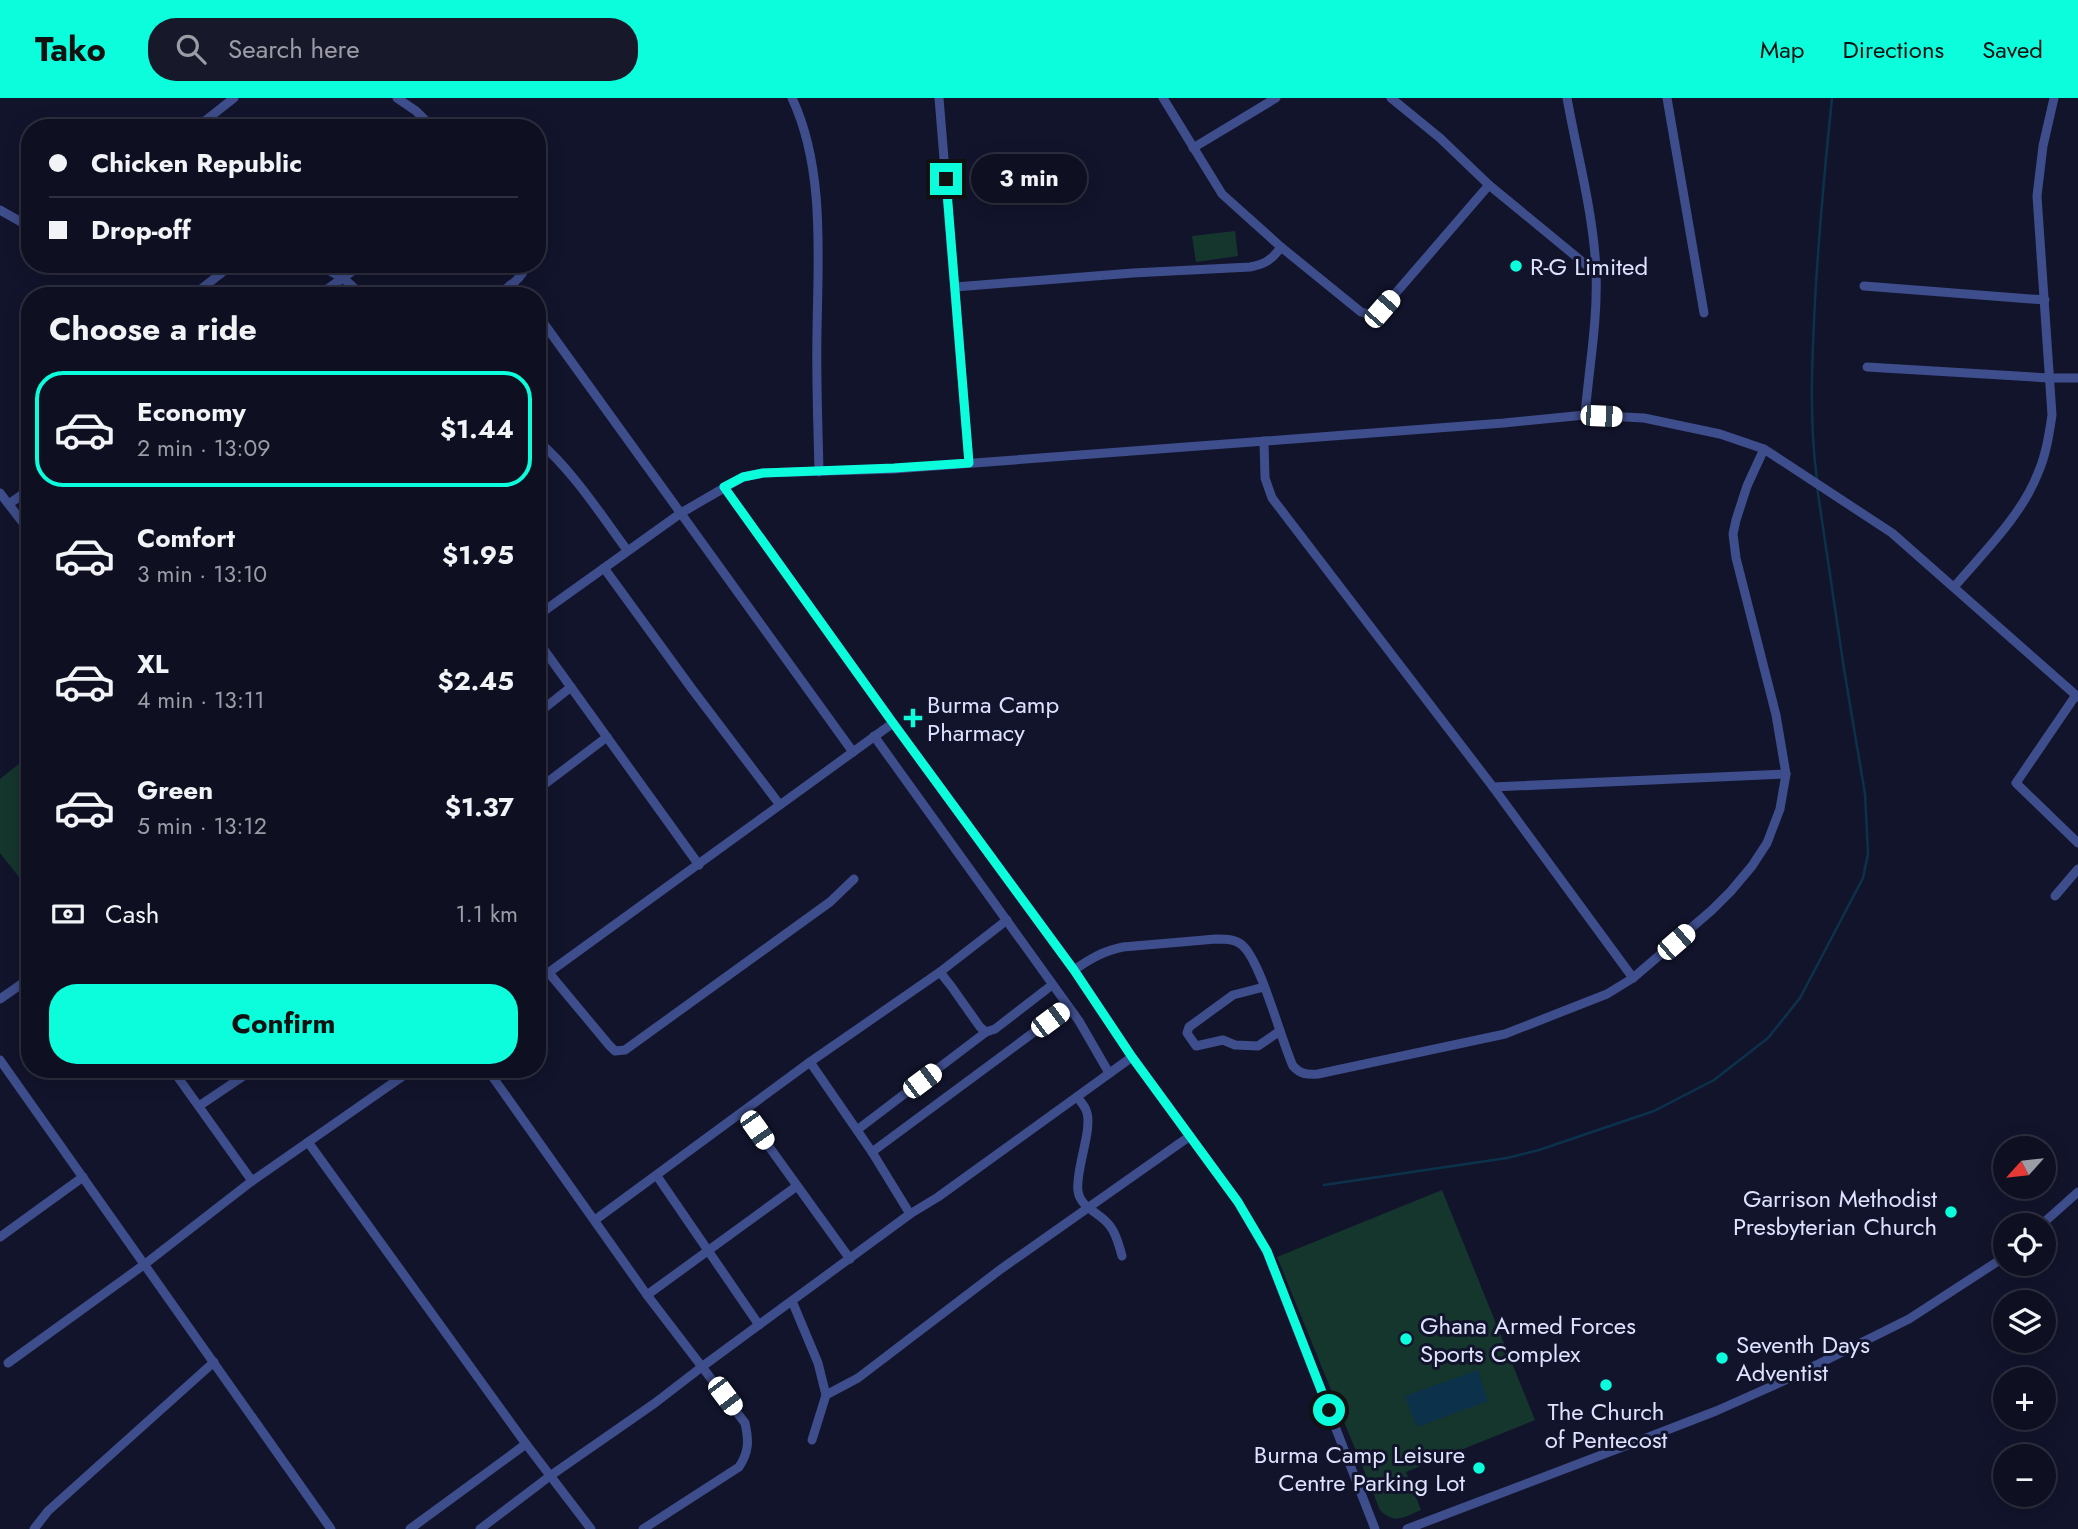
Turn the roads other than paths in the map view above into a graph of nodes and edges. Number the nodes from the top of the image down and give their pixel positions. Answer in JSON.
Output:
{"nodes":[{"id":1,"x":234,"y":98,"type":"edge"},
{"id":2,"x":397,"y":98,"type":"edge"},
{"id":3,"x":792,"y":98,"type":"edge"},
{"id":4,"x":939,"y":98,"type":"edge"},
{"id":5,"x":1164,"y":98,"type":"edge"},
{"id":6,"x":1276,"y":98,"type":"edge"},
{"id":7,"x":1391,"y":98,"type":"edge"},
{"id":8,"x":1567,"y":98,"type":"edge"},
{"id":9,"x":1667,"y":98,"type":"edge"},
{"id":10,"x":1677,"y":98,"type":"edge"},
{"id":11,"x":2054,"y":98,"type":"edge"},
{"id":12,"x":1670,"y":113,"type":"junction"},
{"id":13,"x":207,"y":119,"type":"edge"},
{"id":14,"x":424,"y":119,"type":"edge"},
{"id":15,"x":1193,"y":148,"type":"junction"},
{"id":16,"x":1489,"y":185,"type":"junction"},
{"id":17,"x":0,"y":210,"type":"edge"},
{"id":18,"x":21,"y":222,"type":"edge"},
{"id":19,"x":1281,"y":247,"type":"junction"},
{"id":20,"x":221,"y":273,"type":"edge"},
{"id":21,"x":333,"y":273,"type":"edge"},
{"id":22,"x":349,"y":273,"type":"edge"},
{"id":23,"x":523,"y":273,"type":"edge"},
{"id":24,"x":1596,"y":273,"type":"junction"},
{"id":25,"x":342,"y":278,"type":"junction"},
{"id":26,"x":510,"y":285,"type":"joint"},
{"id":27,"x":1864,"y":286,"type":"dead end"},
{"id":28,"x":204,"y":287,"type":"edge"},
{"id":29,"x":330,"y":287,"type":"edge"},
{"id":30,"x":355,"y":287,"type":"edge"},
{"id":31,"x":507,"y":287,"type":"edge"},
{"id":32,"x":956,"y":287,"type":"junction"},
{"id":33,"x":2045,"y":300,"type":"junction"},
{"id":34,"x":1704,"y":313,"type":"dead end"},
{"id":35,"x":546,"y":326,"type":"edge"},
{"id":36,"x":1867,"y":366,"type":"dead end"},
{"id":37,"x":2078,"y":378,"type":"edge"},
{"id":38,"x":2049,"y":379,"type":"junction"},
{"id":39,"x":1585,"y":415,"type":"junction"},
{"id":40,"x":1264,"y":441,"type":"junction"},
{"id":41,"x":546,"y":448,"type":"edge"},
{"id":42,"x":1764,"y":449,"type":"junction"},
{"id":43,"x":969,"y":463,"type":"junction"},
{"id":44,"x":820,"y":472,"type":"junction"},
{"id":45,"x":724,"y":487,"type":"junction"},
{"id":46,"x":0,"y":493,"type":"edge"},
{"id":47,"x":21,"y":495,"type":"edge"},
{"id":48,"x":9,"y":504,"type":"junction"},
{"id":49,"x":681,"y":513,"type":"junction"},
{"id":50,"x":21,"y":520,"type":"edge"},
{"id":51,"x":627,"y":550,"type":"junction"},
{"id":52,"x":604,"y":568,"type":"junction"},
{"id":53,"x":1954,"y":587,"type":"junction"},
{"id":54,"x":546,"y":610,"type":"edge"},
{"id":55,"x":546,"y":652,"type":"edge"},
{"id":56,"x":571,"y":687,"type":"junction"},
{"id":57,"x":2077,"y":696,"type":"edge"},
{"id":58,"x":546,"y":707,"type":"edge"},
{"id":59,"x":893,"y":723,"type":"junction"},
{"id":60,"x":874,"y":736,"type":"junction"},
{"id":61,"x":607,"y":737,"type":"junction"},
{"id":62,"x":853,"y":752,"type":"junction"},
{"id":63,"x":1786,"y":774,"type":"junction"},
{"id":64,"x":546,"y":783,"type":"edge"},
{"id":65,"x":1493,"y":787,"type":"junction"},
{"id":66,"x":780,"y":804,"type":"junction"},
{"id":67,"x":2078,"y":842,"type":"edge"},
{"id":68,"x":699,"y":864,"type":"junction"},
{"id":69,"x":2078,"y":869,"type":"edge"},
{"id":70,"x":855,"y":878,"type":"dead end"},
{"id":71,"x":2055,"y":897,"type":"dead end"},
{"id":72,"x":1007,"y":920,"type":"junction"},
{"id":73,"x":1074,"y":970,"type":"junction"},
{"id":74,"x":549,"y":972,"type":"junction"},
{"id":75,"x":940,"y":972,"type":"junction"},
{"id":76,"x":546,"y":974,"type":"edge"},
{"id":77,"x":1633,"y":978,"type":"junction"},
{"id":78,"x":21,"y":984,"type":"edge"},
{"id":79,"x":1052,"y":985,"type":"junction"},
{"id":80,"x":1264,"y":987,"type":"junction"},
{"id":81,"x":0,"y":999,"type":"edge"},
{"id":82,"x":1068,"y":1007,"type":"junction"},
{"id":83,"x":1280,"y":1031,"type":"junction"},
{"id":84,"x":986,"y":1032,"type":"junction"},
{"id":85,"x":1132,"y":1057,"type":"junction"},
{"id":86,"x":0,"y":1060,"type":"edge"},
{"id":87,"x":810,"y":1062,"type":"junction"},
{"id":88,"x":1109,"y":1073,"type":"junction"},
{"id":89,"x":179,"y":1078,"type":"edge"},
{"id":90,"x":241,"y":1078,"type":"edge"},
{"id":91,"x":400,"y":1078,"type":"edge"},
{"id":92,"x":493,"y":1078,"type":"edge"},
{"id":93,"x":1077,"y":1097,"type":"junction"},
{"id":94,"x":200,"y":1106,"type":"junction"},
{"id":95,"x":744,"y":1112,"type":"junction"},
{"id":96,"x":857,"y":1130,"type":"junction"},
{"id":97,"x":1190,"y":1136,"type":"junction"},
{"id":98,"x":308,"y":1142,"type":"junction"},
{"id":99,"x":872,"y":1152,"type":"junction"},
{"id":100,"x":657,"y":1176,"type":"junction"},
{"id":101,"x":83,"y":1177,"type":"junction"},
{"id":102,"x":252,"y":1181,"type":"junction"},
{"id":103,"x":797,"y":1186,"type":"junction"},
{"id":104,"x":2078,"y":1192,"type":"edge"},
{"id":105,"x":1087,"y":1207,"type":"junction"},
{"id":106,"x":2054,"y":1213,"type":"edge"},
{"id":107,"x":910,"y":1214,"type":"junction"},
{"id":108,"x":595,"y":1220,"type":"junction"},
{"id":109,"x":0,"y":1237,"type":"edge"},
{"id":110,"x":709,"y":1251,"type":"junction"},
{"id":111,"x":1122,"y":1256,"type":"dead end"},
{"id":112,"x":850,"y":1259,"type":"junction"},
{"id":113,"x":145,"y":1264,"type":"junction"},
{"id":114,"x":1993,"y":1264,"type":"edge"},
{"id":115,"x":647,"y":1295,"type":"junction"},
{"id":116,"x":792,"y":1301,"type":"junction"},
{"id":117,"x":759,"y":1325,"type":"junction"},
{"id":118,"x":214,"y":1362,"type":"junction"},
{"id":119,"x":8,"y":1363,"type":"dead end"},
{"id":120,"x":703,"y":1366,"type":"junction"},
{"id":121,"x":826,"y":1395,"type":"junction"},
{"id":122,"x":813,"y":1440,"type":"dead end"},
{"id":123,"x":526,"y":1444,"type":"junction"},
{"id":124,"x":550,"y":1476,"type":"junction"},
{"id":125,"x":34,"y":1529,"type":"edge"},
{"id":126,"x":331,"y":1529,"type":"edge"},
{"id":127,"x":410,"y":1529,"type":"edge"},
{"id":128,"x":480,"y":1529,"type":"edge"},
{"id":129,"x":591,"y":1529,"type":"edge"},
{"id":130,"x":643,"y":1529,"type":"edge"},
{"id":131,"x":1375,"y":1529,"type":"edge"},
{"id":132,"x":1407,"y":1529,"type":"edge"}],
"edges":[{"from":1,"to":13,"type":"street"},
{"from":2,"to":14,"type":"street"},
{"from":3,"to":44,"type":"street"},
{"from":4,"to":32,"type":"street"},
{"from":5,"to":15,"type":"street"},
{"from":6,"to":15,"type":"street"},
{"from":7,"to":16,"type":"street"},
{"from":8,"to":24,"type":"street"},
{"from":9,"to":12,"type":"street"},
{"from":10,"to":12,"type":"street"},
{"from":11,"to":33,"type":"street"},
{"from":12,"to":34,"type":"street"},
{"from":15,"to":19,"type":"street"},
{"from":16,"to":19,"type":"street"},
{"from":16,"to":24,"type":"street"},
{"from":17,"to":18,"type":"street"},
{"from":19,"to":32,"type":"street"},
{"from":20,"to":28,"type":"street"},
{"from":21,"to":25,"type":"street"},
{"from":22,"to":25,"type":"street"},
{"from":23,"to":26,"type":"street"},
{"from":24,"to":39,"type":"street"},
{"from":25,"to":29,"type":"street"},
{"from":25,"to":30,"type":"street"},
{"from":26,"to":31,"type":"street"},
{"from":27,"to":33,"type":"street"},
{"from":32,"to":43,"type":"street"},
{"from":33,"to":38,"type":"street"},
{"from":35,"to":49,"type":"street"},
{"from":36,"to":38,"type":"street"},
{"from":37,"to":38,"type":"street"},
{"from":38,"to":53,"type":"street"},
{"from":39,"to":40,"type":"street"},
{"from":39,"to":42,"type":"street"},
{"from":40,"to":43,"type":"street"},
{"from":40,"to":65,"type":"street"},
{"from":41,"to":51,"type":"street"},
{"from":42,"to":53,"type":"street"},
{"from":42,"to":63,"type":"street"},
{"from":43,"to":44,"type":"street"},
{"from":44,"to":45,"type":"street"},
{"from":45,"to":49,"type":"street"},
{"from":45,"to":59,"type":"street"},
{"from":46,"to":48,"type":"street"},
{"from":47,"to":48,"type":"street"},
{"from":48,"to":50,"type":"street"},
{"from":49,"to":51,"type":"street"},
{"from":49,"to":62,"type":"street"},
{"from":51,"to":52,"type":"street"},
{"from":52,"to":54,"type":"street"},
{"from":52,"to":66,"type":"street"},
{"from":53,"to":57,"type":"street"},
{"from":55,"to":56,"type":"street"},
{"from":56,"to":58,"type":"street"},
{"from":56,"to":61,"type":"street"},
{"from":57,"to":67,"type":"street"},
{"from":59,"to":60,"type":"street"},
{"from":59,"to":73,"type":"street"},
{"from":60,"to":62,"type":"street"},
{"from":60,"to":72,"type":"street"},
{"from":61,"to":64,"type":"street"},
{"from":61,"to":68,"type":"street"},
{"from":62,"to":66,"type":"street"},
{"from":63,"to":65,"type":"street"},
{"from":63,"to":77,"type":"street"},
{"from":65,"to":77,"type":"street"},
{"from":66,"to":68,"type":"street"},
{"from":68,"to":74,"type":"street"},
{"from":69,"to":71,"type":"street"},
{"from":70,"to":74,"type":"street"},
{"from":72,"to":75,"type":"street"},
{"from":72,"to":79,"type":"street"},
{"from":73,"to":80,"type":"street"},
{"from":73,"to":85,"type":"street"},
{"from":74,"to":76,"type":"street"},
{"from":75,"to":84,"type":"street"},
{"from":75,"to":87,"type":"street"},
{"from":77,"to":83,"type":"street"},
{"from":78,"to":81,"type":"street"},
{"from":79,"to":82,"type":"street"},
{"from":79,"to":84,"type":"street"},
{"from":80,"to":83,"type":"street"},
{"from":80,"to":83,"type":"street"},
{"from":82,"to":88,"type":"street"},
{"from":82,"to":99,"type":"street"},
{"from":84,"to":96,"type":"street"},
{"from":85,"to":88,"type":"street"},
{"from":85,"to":97,"type":"street"},
{"from":86,"to":101,"type":"street"},
{"from":87,"to":95,"type":"street"},
{"from":87,"to":96,"type":"street"},
{"from":88,"to":93,"type":"street"},
{"from":89,"to":94,"type":"street"},
{"from":90,"to":94,"type":"street"},
{"from":91,"to":98,"type":"street"},
{"from":92,"to":108,"type":"street"},
{"from":93,"to":105,"type":"street"},
{"from":93,"to":107,"type":"street"},
{"from":94,"to":102,"type":"street"},
{"from":95,"to":100,"type":"street"},
{"from":95,"to":103,"type":"street"},
{"from":96,"to":99,"type":"street"},
{"from":97,"to":105,"type":"street"},
{"from":97,"to":131,"type":"street"},
{"from":98,"to":102,"type":"street"},
{"from":98,"to":123,"type":"street"},
{"from":99,"to":107,"type":"street"},
{"from":100,"to":108,"type":"street"},
{"from":100,"to":110,"type":"street"},
{"from":101,"to":109,"type":"street"},
{"from":101,"to":113,"type":"street"},
{"from":102,"to":113,"type":"street"},
{"from":103,"to":110,"type":"street"},
{"from":103,"to":112,"type":"street"},
{"from":104,"to":106,"type":"street"},
{"from":105,"to":111,"type":"street"},
{"from":105,"to":121,"type":"street"},
{"from":107,"to":112,"type":"street"},
{"from":108,"to":115,"type":"street"},
{"from":110,"to":115,"type":"street"},
{"from":110,"to":117,"type":"street"},
{"from":112,"to":116,"type":"street"},
{"from":113,"to":118,"type":"street"},
{"from":113,"to":119,"type":"street"},
{"from":114,"to":132,"type":"street"},
{"from":115,"to":120,"type":"street"},
{"from":116,"to":117,"type":"street"},
{"from":116,"to":121,"type":"street"},
{"from":117,"to":120,"type":"street"},
{"from":118,"to":125,"type":"street"},
{"from":118,"to":126,"type":"street"},
{"from":120,"to":124,"type":"street"},
{"from":120,"to":130,"type":"street"},
{"from":121,"to":122,"type":"street"},
{"from":123,"to":124,"type":"street"},
{"from":123,"to":127,"type":"street"},
{"from":124,"to":128,"type":"street"},
{"from":124,"to":129,"type":"street"}]}
